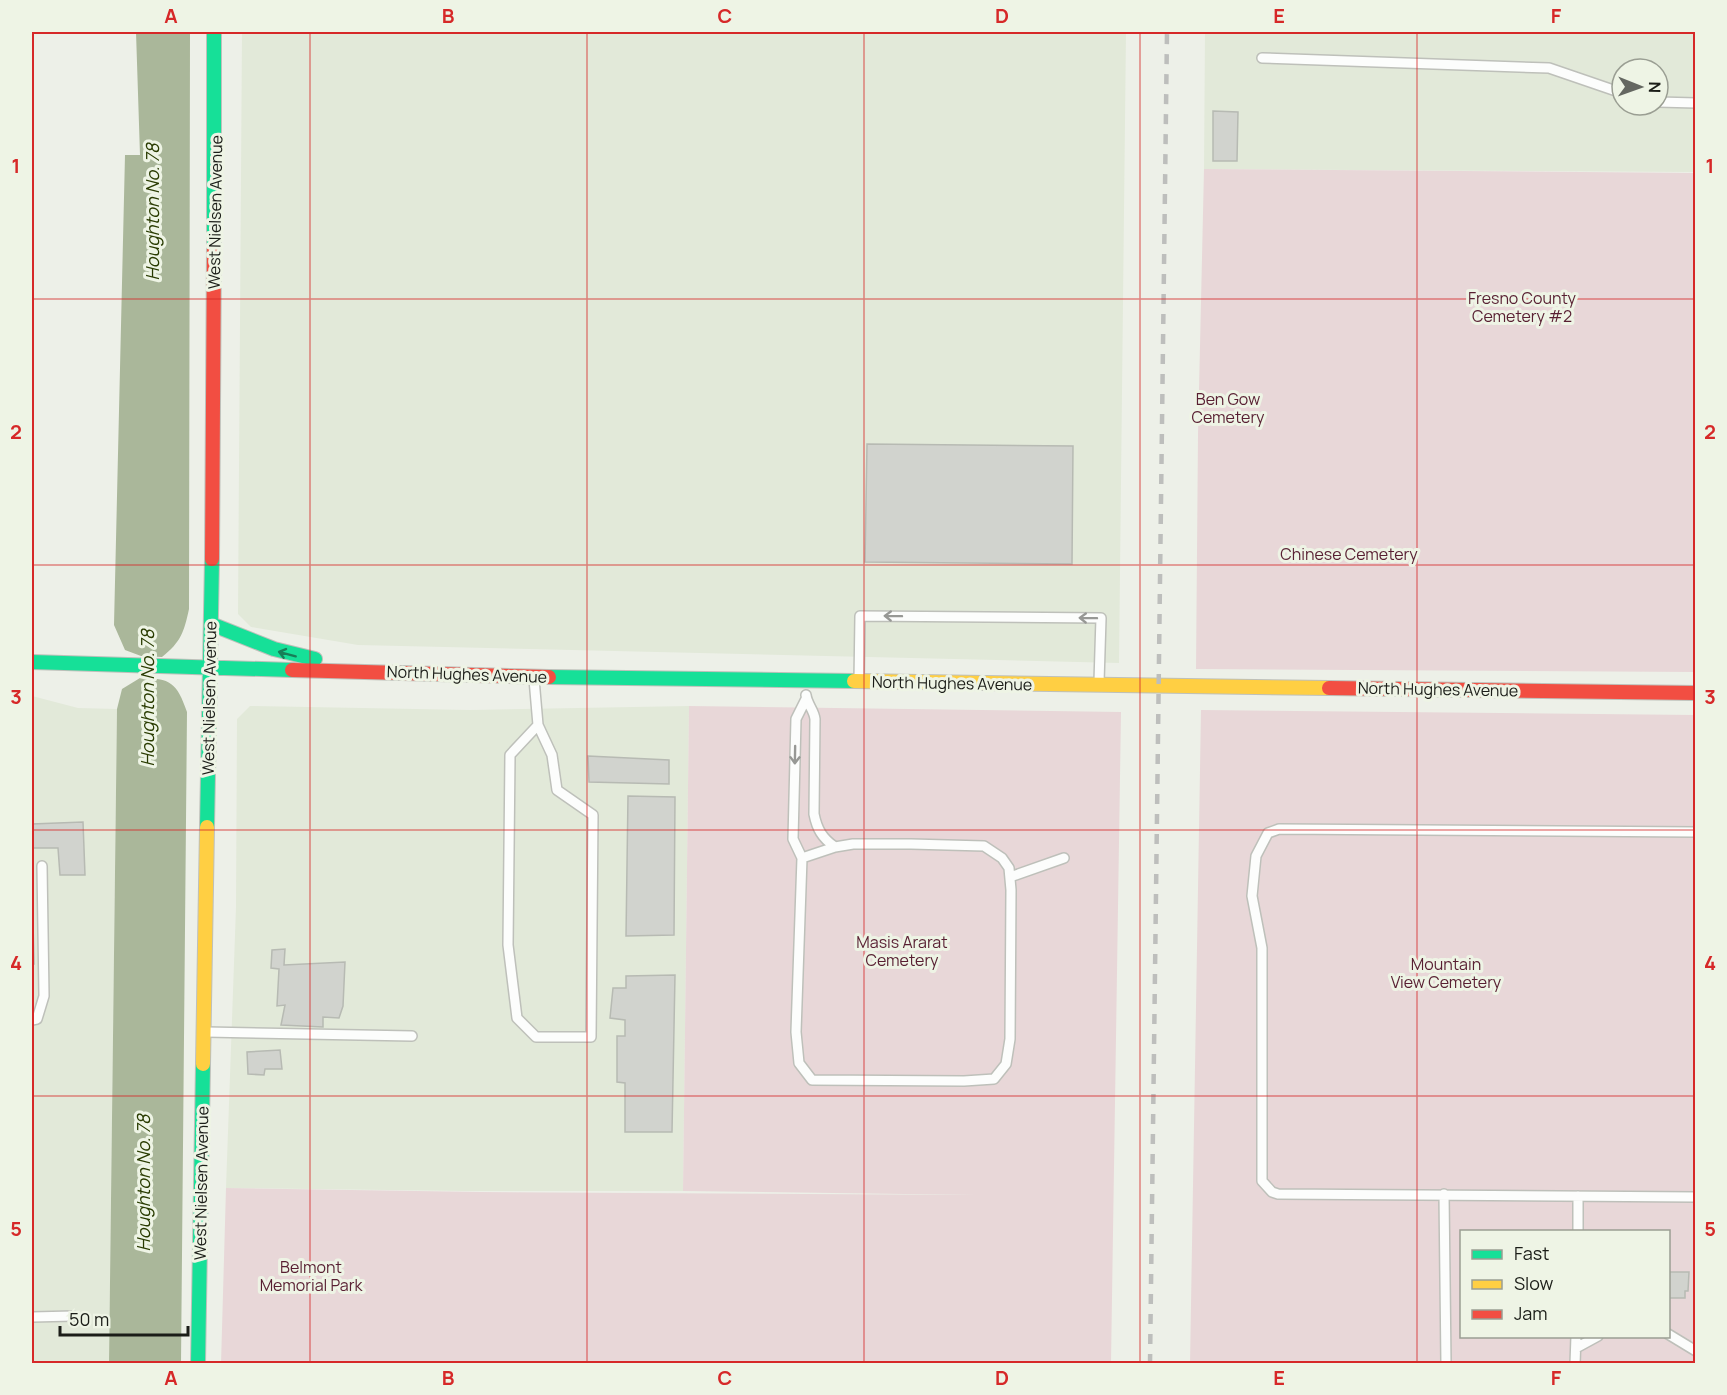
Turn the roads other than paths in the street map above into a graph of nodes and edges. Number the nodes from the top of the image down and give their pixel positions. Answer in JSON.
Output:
{"nodes":[{"id":1,"x":214,"y":32,"type":"edge"},
{"id":2,"x":1262,"y":58,"type":"dead end"},
{"id":3,"x":1610,"y":89,"type":"edge"},
{"id":4,"x":1670,"y":102,"type":"edge"},
{"id":5,"x":1695,"y":103,"type":"edge"},
{"id":6,"x":211,"y":624,"type":"junction"},
{"id":7,"x":32,"y":662,"type":"edge"},
{"id":8,"x":210,"y":669,"type":"junction"},
{"id":9,"x":386,"y":671,"type":"junction"},
{"id":10,"x":534,"y":677,"type":"junction"},
{"id":11,"x":805,"y":681,"type":"junction"},
{"id":12,"x":859,"y":681,"type":"junction"},
{"id":13,"x":1099,"y":684,"type":"junction"},
{"id":14,"x":1695,"y":693,"type":"edge"},
{"id":15,"x":806,"y":699,"type":"junction"},
{"id":16,"x":538,"y":725,"type":"junction"},
{"id":17,"x":1695,"y":832,"type":"edge"},
{"id":18,"x":835,"y":847,"type":"junction"},
{"id":19,"x":802,"y":858,"type":"junction"},
{"id":20,"x":1064,"y":858,"type":"dead end"},
{"id":21,"x":42,"y":866,"type":"dead end"},
{"id":22,"x":1010,"y":876,"type":"junction"},
{"id":23,"x":32,"y":1020,"type":"edge"},
{"id":24,"x":203,"y":1032,"type":"junction"},
{"id":25,"x":412,"y":1036,"type":"dead end"},
{"id":26,"x":1444,"y":1194,"type":"junction"},
{"id":27,"x":1578,"y":1196,"type":"junction"},
{"id":28,"x":1695,"y":1197,"type":"edge"},
{"id":29,"x":1578,"y":1230,"type":"edge"},
{"id":30,"x":72,"y":1316,"type":"dead end"},
{"id":31,"x":32,"y":1317,"type":"edge"},
{"id":32,"x":1670,"y":1335,"type":"edge"},
{"id":33,"x":1576,"y":1338,"type":"edge"},
{"id":34,"x":1594,"y":1338,"type":"edge"},
{"id":35,"x":1575,"y":1348,"type":"junction"},
{"id":36,"x":1695,"y":1351,"type":"edge"},
{"id":37,"x":198,"y":1364,"type":"edge"},
{"id":38,"x":1446,"y":1364,"type":"edge"},
{"id":39,"x":1575,"y":1364,"type":"edge"}],
"edges":[{"from":1,"to":6,"type":"street","name":"West Nielsen Avenue"},
{"from":2,"to":3,"type":"lane"},
{"from":4,"to":5,"type":"lane"},
{"from":6,"to":8,"type":"street","name":"West Nielsen Avenue"},
{"from":9,"to":6,"type":"street","one_way":true},
{"from":7,"to":8,"type":"street","name":"North Hughes Avenue"},
{"from":8,"to":9,"type":"street","name":"North Hughes Avenue"},
{"from":8,"to":24,"type":"street","name":"West Nielsen Avenue"},
{"from":9,"to":10,"type":"street","name":"North Hughes Avenue"},
{"from":10,"to":11,"type":"street","name":"North Hughes Avenue"},
{"from":10,"to":16,"type":"lane"},
{"from":11,"to":12,"type":"street","name":"North Hughes Avenue"},
{"from":11,"to":15,"type":"lane"},
{"from":12,"to":13,"type":"street","name":"North Hughes Avenue"},
{"from":13,"to":12,"type":"lane","one_way":true},
{"from":13,"to":14,"type":"street","name":"North Hughes Avenue"},
{"from":15,"to":18,"type":"lane"},
{"from":15,"to":19,"type":"lane","one_way":true},
{"from":16,"to":16,"type":"lane"},
{"from":17,"to":26,"type":"lane"},
{"from":18,"to":19,"type":"lane"},
{"from":18,"to":22,"type":"lane"},
{"from":19,"to":22,"type":"lane"},
{"from":20,"to":22,"type":"lane"},
{"from":21,"to":23,"type":"lane"},
{"from":24,"to":25,"type":"lane"},
{"from":24,"to":37,"type":"street","name":"West Nielsen Avenue"},
{"from":26,"to":27,"type":"lane"},
{"from":26,"to":38,"type":"lane"},
{"from":27,"to":28,"type":"lane"},
{"from":27,"to":29,"type":"lane"},
{"from":30,"to":31,"type":"lane"},
{"from":32,"to":36,"type":"lane"},
{"from":33,"to":35,"type":"lane"},
{"from":34,"to":35,"type":"lane"},
{"from":35,"to":39,"type":"lane"}]}
